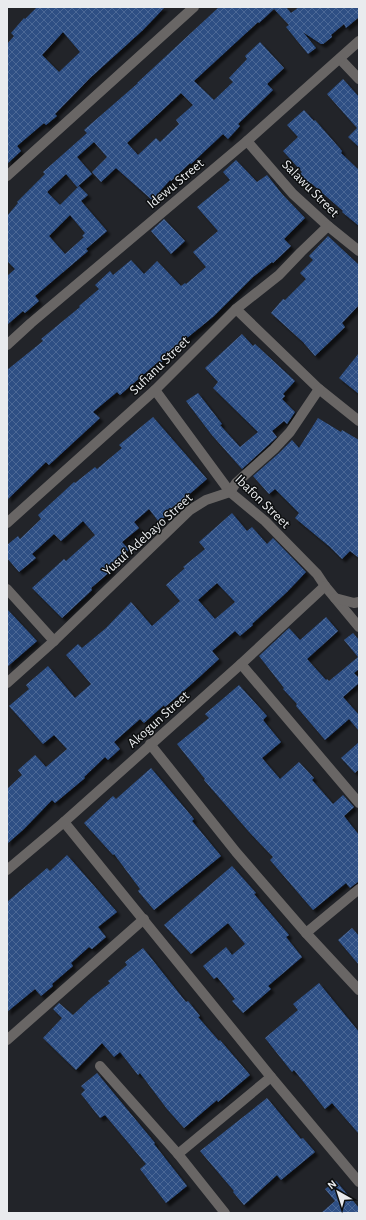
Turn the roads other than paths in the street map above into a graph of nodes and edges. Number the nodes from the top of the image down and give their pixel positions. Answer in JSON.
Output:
{"nodes":[{"id":1,"x":194,"y":7,"type":"edge"},
{"id":2,"x":359,"y":41,"type":"edge"},
{"id":3,"x":340,"y":58,"type":"junction"},
{"id":4,"x":359,"y":79,"type":"edge"},
{"id":5,"x":247,"y":141,"type":"junction"},
{"id":6,"x":7,"y":176,"type":"edge"},
{"id":7,"x":328,"y":226,"type":"junction"},
{"id":8,"x":359,"y":251,"type":"edge"},
{"id":9,"x":236,"y":310,"type":"junction"},
{"id":10,"x":7,"y":344,"type":"edge"},
{"id":11,"x":319,"y":389,"type":"junction"},
{"id":12,"x":155,"y":390,"type":"junction"},
{"id":13,"x":359,"y":421,"type":"edge"},
{"id":14,"x":230,"y":492,"type":"junction"},
{"id":15,"x":7,"y":523,"type":"edge"},
{"id":16,"x":325,"y":586,"type":"junction"},
{"id":17,"x":7,"y":589,"type":"edge"},
{"id":18,"x":335,"y":598,"type":"junction"},
{"id":19,"x":359,"y":602,"type":"edge"},
{"id":20,"x":359,"y":627,"type":"edge"},
{"id":21,"x":54,"y":641,"type":"junction"},
{"id":22,"x":241,"y":664,"type":"junction"},
{"id":23,"x":7,"y":683,"type":"edge"},
{"id":24,"x":150,"y":744,"type":"junction"},
{"id":25,"x":359,"y":803,"type":"edge"},
{"id":26,"x":64,"y":822,"type":"junction"},
{"id":27,"x":7,"y":870,"type":"edge"},
{"id":28,"x":359,"y":889,"type":"edge"},
{"id":29,"x":144,"y":920,"type":"junction"},
{"id":30,"x":306,"y":933,"type":"junction"},
{"id":31,"x":357,"y":985,"type":"edge"},
{"id":32,"x":7,"y":1040,"type":"edge"},
{"id":33,"x":100,"y":1066,"type":"dead end"},
{"id":34,"x":271,"y":1077,"type":"junction"},
{"id":35,"x":178,"y":1154,"type":"junction"},
{"id":36,"x":359,"y":1182,"type":"edge"},
{"id":37,"x":225,"y":1213,"type":"edge"}],
"edges":[{"from":1,"to":6,"type":"street"},
{"from":2,"to":3,"type":"street","name":"Idewu Street"},
{"from":3,"to":4,"type":"street"},
{"from":3,"to":5,"type":"street","name":"Idewu Street"},
{"from":5,"to":7,"type":"street","name":"Salawu Street"},
{"from":5,"to":10,"type":"street","name":"Idewu Street"},
{"from":7,"to":8,"type":"street","name":"Salawu Street"},
{"from":7,"to":9,"type":"street","name":"Sufianu Street"},
{"from":9,"to":11,"type":"street"},
{"from":9,"to":12,"type":"street","name":"Sufianu Street"},
{"from":11,"to":13,"type":"street"},
{"from":11,"to":14,"type":"street"},
{"from":12,"to":14,"type":"street","name":"Ibafon Street"},
{"from":12,"to":15,"type":"street","name":"Sufianu Street"},
{"from":14,"to":16,"type":"street","name":"Ibafon Street"},
{"from":14,"to":21,"type":"street","name":"Yusuf Adebayo Street"},
{"from":16,"to":18,"type":"street","name":"Ibafon Street"},
{"from":16,"to":22,"type":"street","name":"Akogun Street"},
{"from":17,"to":21,"type":"street"},
{"from":18,"to":19,"type":"street"},
{"from":18,"to":20,"type":"street","name":"Ibafon Street"},
{"from":21,"to":23,"type":"street","name":"Yusuf Adebayo Street"},
{"from":22,"to":24,"type":"street","name":"Akogun Street"},
{"from":22,"to":25,"type":"street"},
{"from":24,"to":26,"type":"street","name":"Akogun Street"},
{"from":24,"to":30,"type":"street"},
{"from":26,"to":27,"type":"street","name":"Akogun Street"},
{"from":26,"to":29,"type":"street"},
{"from":28,"to":30,"type":"street"},
{"from":29,"to":32,"type":"street"},
{"from":29,"to":34,"type":"street"},
{"from":30,"to":31,"type":"street"},
{"from":33,"to":35,"type":"street"},
{"from":34,"to":35,"type":"street"},
{"from":34,"to":36,"type":"street"},
{"from":35,"to":37,"type":"street"}]}
